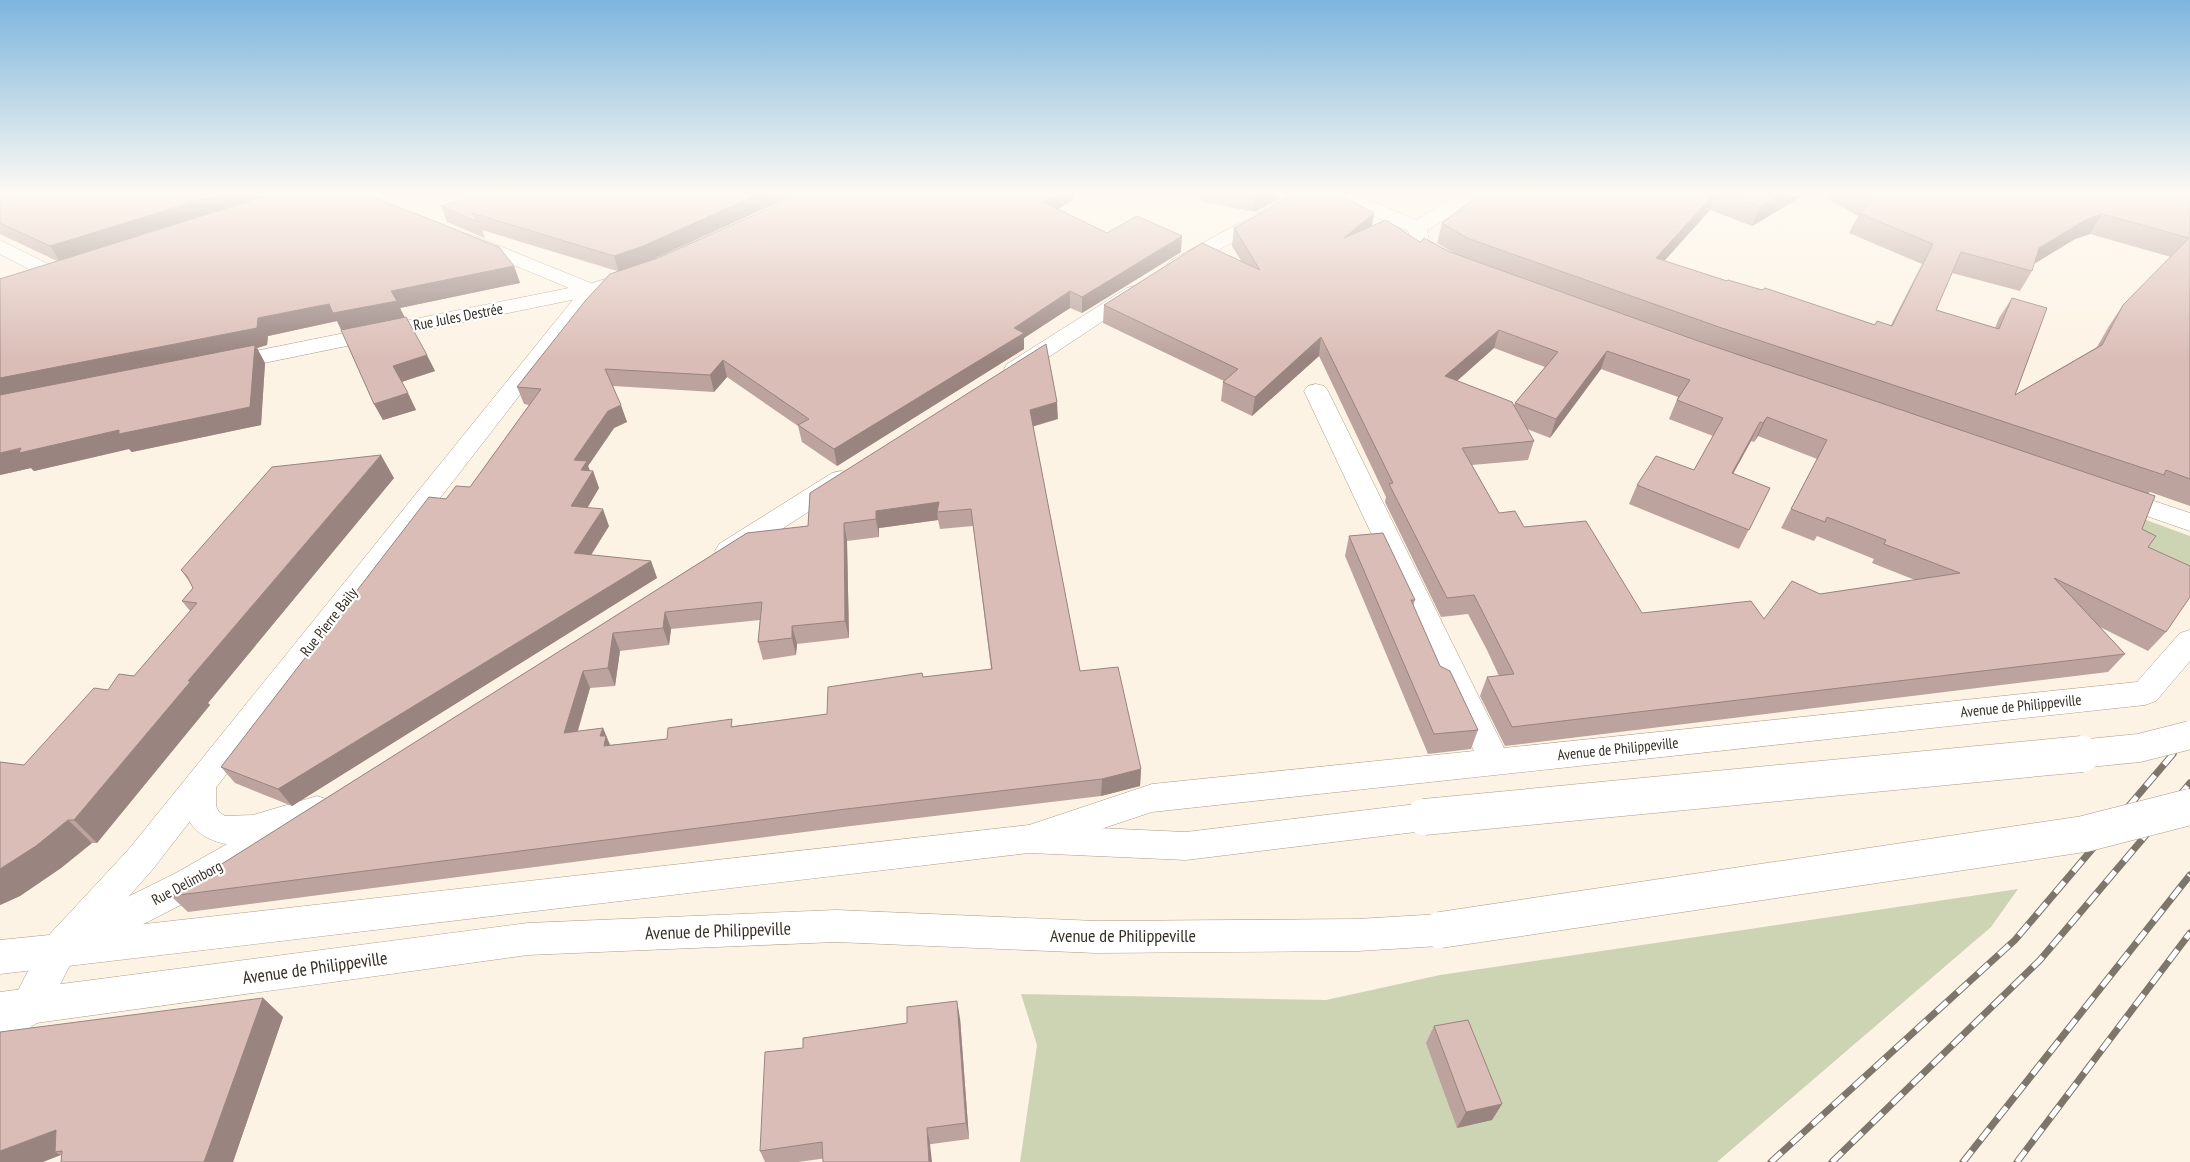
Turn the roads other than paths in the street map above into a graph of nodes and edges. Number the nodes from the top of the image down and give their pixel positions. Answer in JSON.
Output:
{"nodes":[{"id":1,"x":8,"y":249,"type":"edge"},
{"id":2,"x":491,"y":249,"type":"edge"},
{"id":3,"x":1204,"y":249,"type":"edge"},
{"id":4,"x":1427,"y":249,"type":"edge"},
{"id":5,"x":655,"y":268,"type":"edge"},
{"id":6,"x":1471,"y":270,"type":"edge"},
{"id":7,"x":28,"y":284,"type":"edge"},
{"id":8,"x":591,"y":290,"type":"junction"},
{"id":9,"x":202,"y":369,"type":"edge"},
{"id":10,"x":997,"y":380,"type":"edge"},
{"id":11,"x":1316,"y":391,"type":"dead end"},
{"id":12,"x":863,"y":465,"type":"edge"},
{"id":13,"x":2093,"y":488,"type":"edge"},
{"id":14,"x":2190,"y":522,"type":"edge"},
{"id":15,"x":704,"y":566,"type":"edge"},
{"id":16,"x":2190,"y":641,"type":"edge"},
{"id":17,"x":2190,"y":735,"type":"edge"},
{"id":18,"x":1495,"y":762,"type":"junction"},
{"id":19,"x":200,"y":785,"type":"junction"},
{"id":20,"x":2190,"y":807,"type":"edge"},
{"id":21,"x":1029,"y":839,"type":"junction"},
{"id":22,"x":59,"y":949,"type":"junction"},
{"id":23,"x":0,"y":957,"type":"edge"},
{"id":24,"x":10,"y":1014,"type":"edge"}],
"edges":[{"from":1,"to":7,"type":"main road"},
{"from":2,"to":8,"type":"main road"},
{"from":3,"to":10,"type":"main road"},
{"from":4,"to":6,"type":"main road"},
{"from":5,"to":8,"type":"main road","name":"Rue Jules Destrée"},
{"from":8,"to":9,"type":"main road","name":"Rue Jules Destrée"},
{"from":8,"to":19,"type":"main road","name":"Rue Pierre Baily"},
{"from":11,"to":18,"type":"main road"},
{"from":12,"to":15,"type":"main road"},
{"from":13,"to":14,"type":"main road"},
{"from":16,"to":18,"type":"main road","name":"Avenue de Philippeville"},
{"from":17,"to":21,"type":"main road","name":"Avenue de Philippeville","bridge":true},
{"from":18,"to":21,"type":"main road","name":"Avenue de Philippeville"},
{"from":19,"to":22,"type":"main road","name":"Rue Pierre Baily"},
{"from":19,"to":22,"type":"main road","name":"Rue Delimborg"},
{"from":20,"to":24,"type":"main road","name":"Avenue de Philippeville","bridge":true},
{"from":21,"to":22,"type":"main road","name":"Avenue de Philippeville"},
{"from":22,"to":23,"type":"main road","name":"Avenue de Philippeville"},
{"from":22,"to":24,"type":"main road","name":"Rue Pierre Baily"}]}
